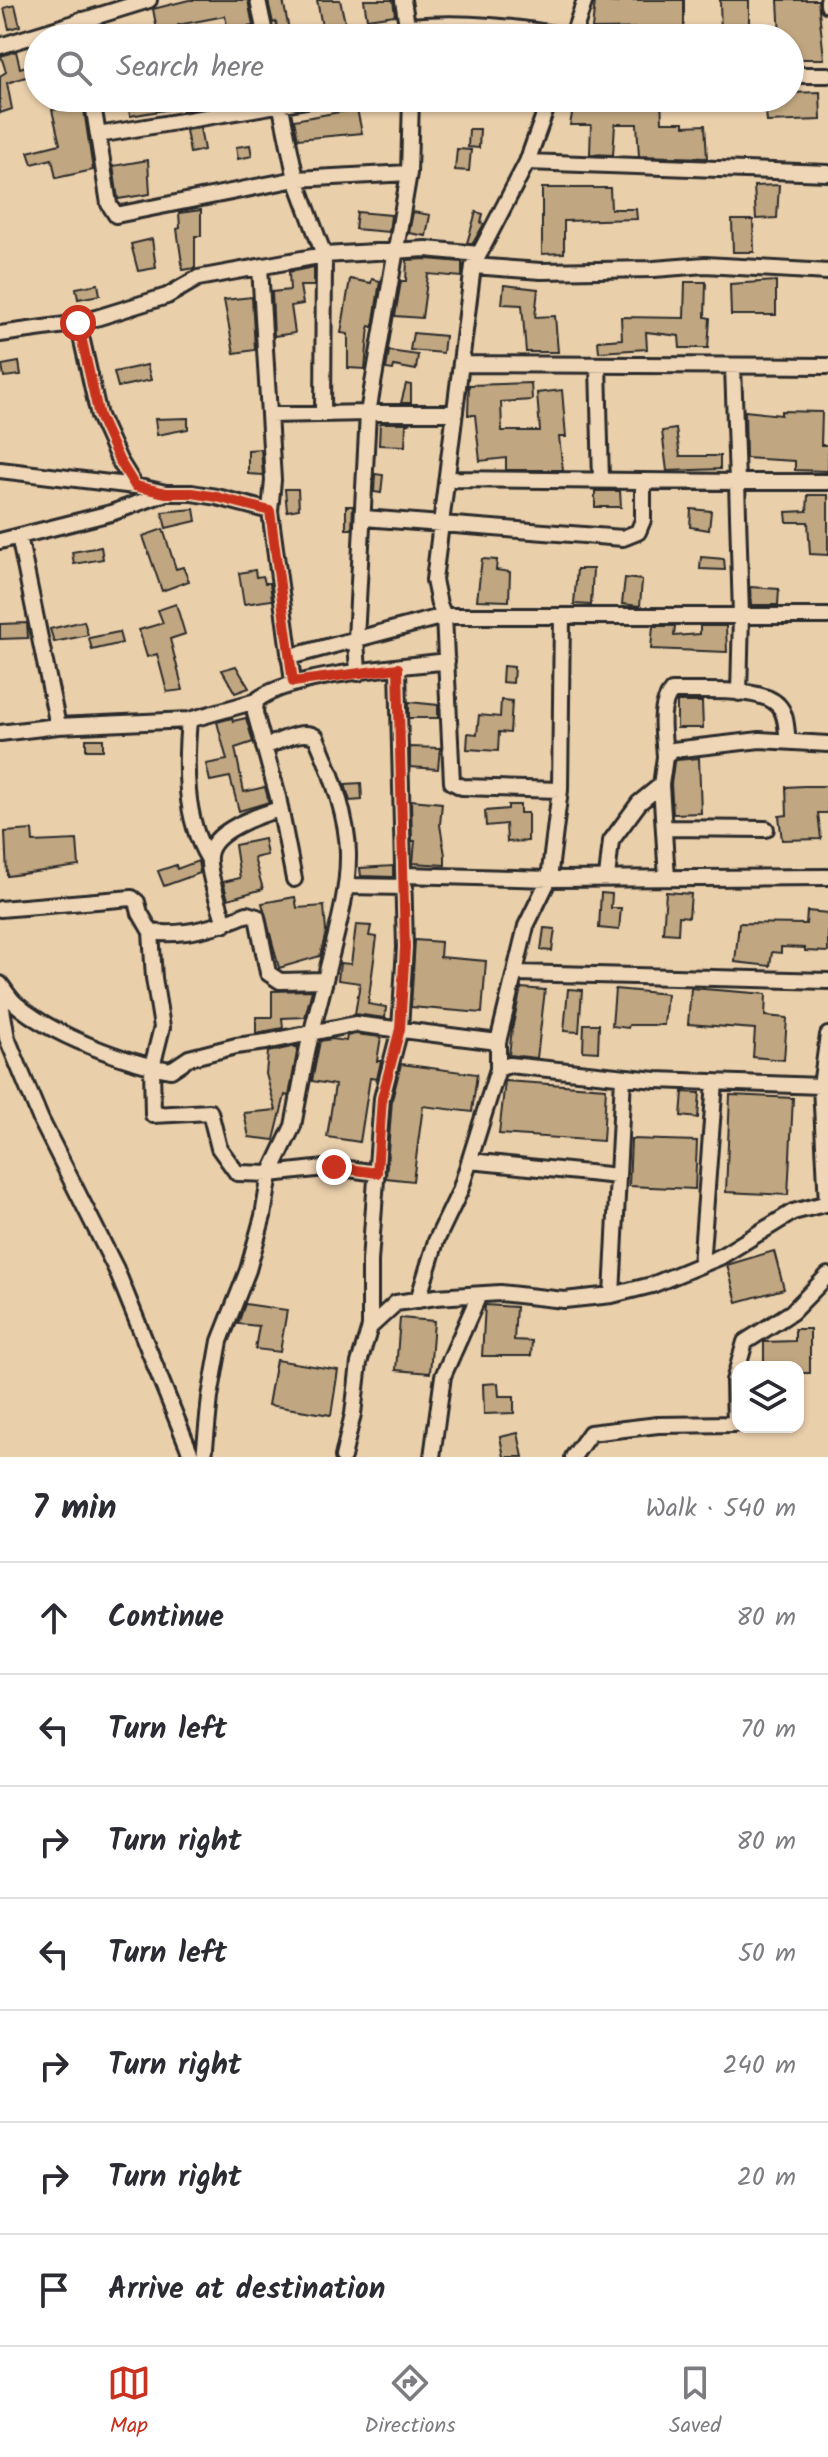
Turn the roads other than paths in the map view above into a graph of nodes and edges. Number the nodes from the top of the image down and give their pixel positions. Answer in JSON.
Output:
{"nodes":[{"id":1,"x":149,"y":0,"type":"edge"},
{"id":2,"x":258,"y":0,"type":"edge"},
{"id":3,"x":403,"y":0,"type":"edge"},
{"id":4,"x":585,"y":0,"type":"edge"},
{"id":5,"x":80,"y":20,"type":"junction"},
{"id":6,"x":68,"y":24,"type":"edge"},
{"id":7,"x":81,"y":24,"type":"edge"},
{"id":8,"x":263,"y":24,"type":"edge"},
{"id":9,"x":408,"y":24,"type":"edge"},
{"id":10,"x":577,"y":24,"type":"edge"},
{"id":11,"x":24,"y":38,"type":"edge"},
{"id":12,"x":0,"y":46,"type":"edge"},
{"id":13,"x":804,"y":75,"type":"edge"},
{"id":14,"x":828,"y":75,"type":"edge"},
{"id":15,"x":94,"y":112,"type":"edge"},
{"id":16,"x":217,"y":112,"type":"edge"},
{"id":17,"x":282,"y":112,"type":"edge"},
{"id":18,"x":411,"y":112,"type":"edge"},
{"id":19,"x":545,"y":112,"type":"edge"},
{"id":20,"x":98,"y":135,"type":"junction"},
{"id":21,"x":527,"y":162,"type":"junction"},
{"id":22,"x":409,"y":173,"type":"junction"},
{"id":23,"x":828,"y":173,"type":"edge"},
{"id":24,"x":296,"y":179,"type":"junction"},
{"id":25,"x":394,"y":251,"type":"junction"},
{"id":26,"x":324,"y":255,"type":"junction"},
{"id":27,"x":476,"y":260,"type":"junction"},
{"id":28,"x":260,"y":267,"type":"junction"},
{"id":29,"x":828,"y":272,"type":"edge"},
{"id":30,"x":78,"y":323,"type":"junction"},
{"id":31,"x":0,"y":334,"type":"edge"},
{"id":32,"x":461,"y":364,"type":"junction"},
{"id":33,"x":598,"y":365,"type":"junction"},
{"id":34,"x":733,"y":366,"type":"junction"},
{"id":35,"x":828,"y":366,"type":"edge"},
{"id":36,"x":368,"y":413,"type":"junction"},
{"id":37,"x":455,"y":413,"type":"junction"},
{"id":38,"x":323,"y":414,"type":"junction"},
{"id":39,"x":269,"y":415,"type":"junction"},
{"id":40,"x":0,"y":470,"type":"edge"},
{"id":41,"x":447,"y":479,"type":"junction"},
{"id":42,"x":601,"y":481,"type":"junction"},
{"id":43,"x":643,"y":481,"type":"junction"},
{"id":44,"x":737,"y":482,"type":"junction"},
{"id":45,"x":828,"y":482,"type":"edge"},
{"id":46,"x":135,"y":486,"type":"junction"},
{"id":47,"x":166,"y":493,"type":"junction"},
{"id":48,"x":270,"y":511,"type":"junction"},
{"id":49,"x":364,"y":518,"type":"junction"},
{"id":50,"x":441,"y":526,"type":"junction"},
{"id":51,"x":19,"y":536,"type":"junction"},
{"id":52,"x":0,"y":541,"type":"edge"},
{"id":53,"x":741,"y":615,"type":"junction"},
{"id":54,"x":444,"y":616,"type":"junction"},
{"id":55,"x":562,"y":616,"type":"junction"},
{"id":56,"x":828,"y":616,"type":"edge"},
{"id":57,"x":356,"y":639,"type":"junction"},
{"id":58,"x":289,"y":657,"type":"junction"},
{"id":59,"x":447,"y":661,"type":"junction"},
{"id":60,"x":398,"y":668,"type":"junction"},
{"id":61,"x":358,"y":673,"type":"junction"},
{"id":62,"x":293,"y":682,"type":"junction"},
{"id":63,"x":739,"y":693,"type":"junction"},
{"id":64,"x":256,"y":701,"type":"junction"},
{"id":65,"x":189,"y":720,"type":"junction"},
{"id":66,"x":58,"y":726,"type":"junction"},
{"id":67,"x":0,"y":733,"type":"edge"},
{"id":68,"x":788,"y":741,"type":"junction"},
{"id":69,"x":828,"y":744,"type":"edge"},
{"id":70,"x":264,"y":747,"type":"junction"},
{"id":71,"x":665,"y":757,"type":"junction"},
{"id":72,"x":661,"y":785,"type":"junction"},
{"id":73,"x":560,"y":790,"type":"junction"},
{"id":74,"x":280,"y":809,"type":"junction"},
{"id":75,"x":664,"y":828,"type":"junction"},
{"id":76,"x":766,"y":829,"type":"dead end"},
{"id":77,"x":208,"y":858,"type":"junction"},
{"id":78,"x":607,"y":877,"type":"junction"},
{"id":79,"x":828,"y":877,"type":"edge"},
{"id":80,"x":667,"y":878,"type":"junction"},
{"id":81,"x":294,"y":879,"type":"dead end"},
{"id":82,"x":549,"y":879,"type":"junction"},
{"id":83,"x":405,"y":881,"type":"junction"},
{"id":84,"x":346,"y":886,"type":"junction"},
{"id":85,"x":0,"y":909,"type":"edge"},
{"id":86,"x":225,"y":924,"type":"junction"},
{"id":87,"x":151,"y":932,"type":"junction"},
{"id":88,"x":516,"y":973,"type":"junction"},
{"id":89,"x":325,"y":980,"type":"junction"},
{"id":90,"x":828,"y":981,"type":"edge"},
{"id":91,"x":0,"y":984,"type":"edge"},
{"id":92,"x":0,"y":997,"type":"edge"},
{"id":93,"x":400,"y":1029,"type":"junction"},
{"id":94,"x":311,"y":1033,"type":"junction"},
{"id":95,"x":828,"y":1035,"type":"edge"},
{"id":96,"x":498,"y":1042,"type":"junction"},
{"id":97,"x":152,"y":1067,"type":"junction"},
{"id":98,"x":498,"y":1069,"type":"junction"},
{"id":99,"x":623,"y":1077,"type":"junction"},
{"id":100,"x":715,"y":1082,"type":"junction"},
{"id":101,"x":821,"y":1086,"type":"junction"},
{"id":102,"x":470,"y":1161,"type":"junction"},
{"id":103,"x":377,"y":1173,"type":"junction"},
{"id":104,"x":270,"y":1174,"type":"junction"},
{"id":105,"x":618,"y":1176,"type":"junction"},
{"id":106,"x":827,"y":1204,"type":"edge"},
{"id":107,"x":701,"y":1265,"type":"junction"},
{"id":108,"x":828,"y":1275,"type":"edge"},
{"id":109,"x":479,"y":1295,"type":"junction"},
{"id":110,"x":612,"y":1295,"type":"junction"},
{"id":111,"x":418,"y":1300,"type":"junction"},
{"id":112,"x":370,"y":1327,"type":"junction"},
{"id":113,"x":192,"y":1457,"type":"edge"},
{"id":114,"x":204,"y":1457,"type":"edge"},
{"id":115,"x":343,"y":1457,"type":"edge"},
{"id":116,"x":432,"y":1457,"type":"edge"},
{"id":117,"x":573,"y":1457,"type":"edge"}],
"edges":[{"from":1,"to":5,"type":"street"},
{"from":2,"to":8,"type":"street"},
{"from":3,"to":9,"type":"street"},
{"from":4,"to":10,"type":"street"},
{"from":5,"to":6,"type":"street"},
{"from":5,"to":7,"type":"street"},
{"from":11,"to":12,"type":"street"},
{"from":13,"to":14,"type":"street"},
{"from":15,"to":20,"type":"street"},
{"from":16,"to":20,"type":"street"},
{"from":17,"to":24,"type":"street"},
{"from":18,"to":22,"type":"street"},
{"from":19,"to":21,"type":"street"},
{"from":20,"to":24,"type":"street"},
{"from":21,"to":23,"type":"street"},
{"from":21,"to":27,"type":"street"},
{"from":22,"to":24,"type":"street"},
{"from":22,"to":25,"type":"street"},
{"from":24,"to":26,"type":"street"},
{"from":25,"to":26,"type":"street"},
{"from":25,"to":27,"type":"street"},
{"from":25,"to":36,"type":"street"},
{"from":26,"to":28,"type":"street"},
{"from":26,"to":38,"type":"street"},
{"from":27,"to":29,"type":"street"},
{"from":27,"to":32,"type":"street"},
{"from":28,"to":30,"type":"street"},
{"from":28,"to":39,"type":"street"},
{"from":30,"to":31,"type":"street"},
{"from":30,"to":46,"type":"street"},
{"from":32,"to":33,"type":"street"},
{"from":32,"to":37,"type":"street"},
{"from":33,"to":34,"type":"street"},
{"from":33,"to":42,"type":"street"},
{"from":34,"to":35,"type":"street"},
{"from":34,"to":44,"type":"street"},
{"from":36,"to":37,"type":"street"},
{"from":36,"to":38,"type":"street"},
{"from":36,"to":49,"type":"street"},
{"from":37,"to":41,"type":"street"},
{"from":38,"to":39,"type":"street"},
{"from":39,"to":48,"type":"street"},
{"from":40,"to":46,"type":"street"},
{"from":41,"to":42,"type":"street"},
{"from":41,"to":50,"type":"street"},
{"from":42,"to":43,"type":"street"},
{"from":43,"to":44,"type":"street"},
{"from":43,"to":50,"type":"street"},
{"from":44,"to":45,"type":"street"},
{"from":44,"to":53,"type":"street"},
{"from":46,"to":47,"type":"street"},
{"from":47,"to":48,"type":"street"},
{"from":47,"to":51,"type":"street"},
{"from":48,"to":58,"type":"street"},
{"from":49,"to":50,"type":"street"},
{"from":49,"to":57,"type":"street"},
{"from":50,"to":54,"type":"street"},
{"from":51,"to":52,"type":"street"},
{"from":51,"to":66,"type":"street"},
{"from":53,"to":55,"type":"street"},
{"from":53,"to":56,"type":"street"},
{"from":53,"to":63,"type":"street"},
{"from":54,"to":55,"type":"street"},
{"from":54,"to":57,"type":"street"},
{"from":54,"to":59,"type":"street"},
{"from":55,"to":73,"type":"street"},
{"from":57,"to":58,"type":"street"},
{"from":57,"to":61,"type":"street"},
{"from":58,"to":62,"type":"street"},
{"from":59,"to":60,"type":"street"},
{"from":59,"to":73,"type":"street"},
{"from":60,"to":61,"type":"street"},
{"from":60,"to":83,"type":"street"},
{"from":61,"to":62,"type":"street"},
{"from":62,"to":64,"type":"street"},
{"from":63,"to":68,"type":"street"},
{"from":63,"to":71,"type":"street"},
{"from":64,"to":65,"type":"street"},
{"from":64,"to":70,"type":"street"},
{"from":65,"to":66,"type":"street"},
{"from":65,"to":77,"type":"street"},
{"from":66,"to":67,"type":"street"},
{"from":68,"to":69,"type":"street"},
{"from":68,"to":71,"type":"street"},
{"from":70,"to":74,"type":"street"},
{"from":70,"to":84,"type":"street"},
{"from":71,"to":72,"type":"street"},
{"from":72,"to":75,"type":"street"},
{"from":72,"to":78,"type":"street"},
{"from":73,"to":82,"type":"street"},
{"from":74,"to":77,"type":"street"},
{"from":74,"to":81,"type":"street"},
{"from":75,"to":76,"type":"street"},
{"from":75,"to":80,"type":"street"},
{"from":77,"to":86,"type":"street"},
{"from":78,"to":80,"type":"street"},
{"from":78,"to":82,"type":"street"},
{"from":79,"to":80,"type":"street"},
{"from":82,"to":83,"type":"street"},
{"from":82,"to":88,"type":"street"},
{"from":83,"to":84,"type":"street"},
{"from":83,"to":93,"type":"street"},
{"from":84,"to":89,"type":"street"},
{"from":85,"to":87,"type":"street"},
{"from":86,"to":87,"type":"street"},
{"from":86,"to":89,"type":"street"},
{"from":87,"to":97,"type":"street"},
{"from":88,"to":90,"type":"street"},
{"from":88,"to":96,"type":"street"},
{"from":89,"to":94,"type":"street"},
{"from":91,"to":97,"type":"street"},
{"from":92,"to":113,"type":"street"},
{"from":93,"to":94,"type":"street"},
{"from":93,"to":96,"type":"street"},
{"from":93,"to":103,"type":"street"},
{"from":94,"to":97,"type":"street"},
{"from":94,"to":104,"type":"street"},
{"from":95,"to":101,"type":"street"},
{"from":96,"to":98,"type":"street"},
{"from":97,"to":104,"type":"street"},
{"from":98,"to":99,"type":"street"},
{"from":98,"to":102,"type":"street"},
{"from":99,"to":100,"type":"street"},
{"from":99,"to":105,"type":"street"},
{"from":100,"to":101,"type":"street"},
{"from":100,"to":107,"type":"street"},
{"from":101,"to":106,"type":"street"},
{"from":102,"to":105,"type":"street"},
{"from":102,"to":111,"type":"street"},
{"from":103,"to":104,"type":"street"},
{"from":103,"to":112,"type":"street"},
{"from":104,"to":114,"type":"street"},
{"from":105,"to":110,"type":"street"},
{"from":106,"to":107,"type":"street"},
{"from":107,"to":110,"type":"street"},
{"from":108,"to":117,"type":"street"},
{"from":109,"to":110,"type":"street"},
{"from":109,"to":111,"type":"street"},
{"from":109,"to":116,"type":"street"},
{"from":111,"to":112,"type":"street"},
{"from":112,"to":115,"type":"street"}]}
